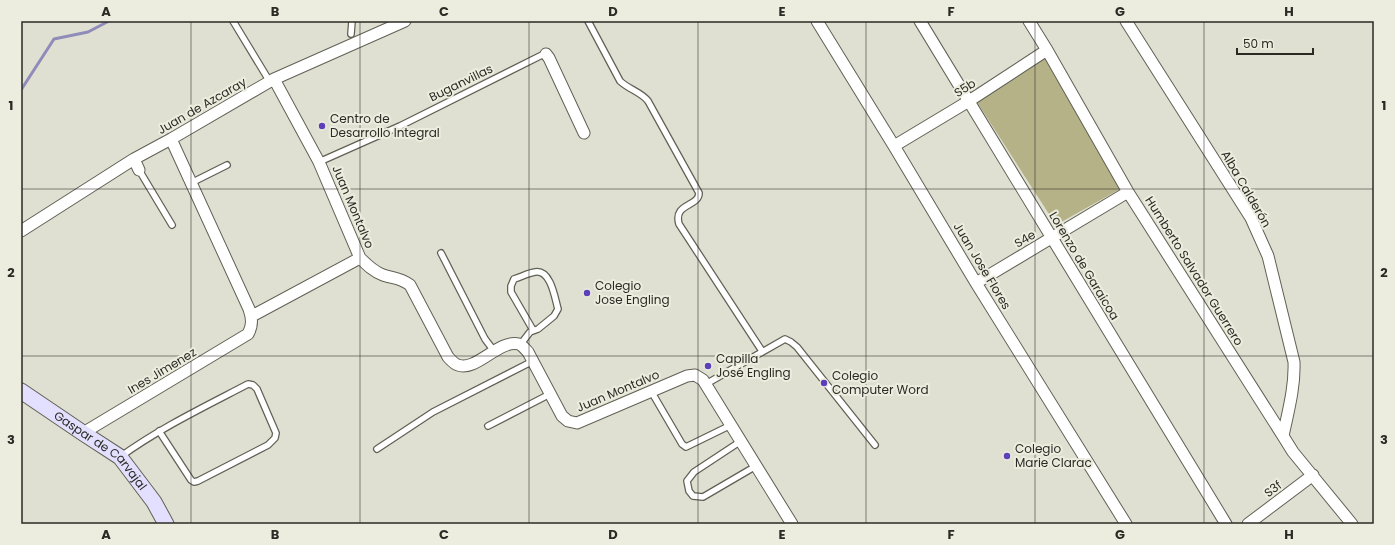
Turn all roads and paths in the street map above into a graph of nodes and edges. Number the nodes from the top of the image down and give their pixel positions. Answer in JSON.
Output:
{"nodes":[{"id":1,"x":234,"y":21,"type":"edge"},
{"id":2,"x":352,"y":21,"type":"edge"},
{"id":3,"x":405,"y":21,"type":"edge"},
{"id":4,"x":588,"y":21,"type":"edge"},
{"id":5,"x":817,"y":21,"type":"edge"},
{"id":6,"x":920,"y":21,"type":"edge"},
{"id":7,"x":1029,"y":21,"type":"edge"},
{"id":8,"x":1126,"y":21,"type":"edge"},
{"id":9,"x":351,"y":39,"type":"junction"},
{"id":10,"x":1047,"y":50,"type":"junction"},
{"id":11,"x":546,"y":54,"type":"joint"},
{"id":12,"x":272,"y":81,"type":"junction"},
{"id":13,"x":970,"y":101,"type":"junction"},
{"id":14,"x":584,"y":133,"type":"dead end"},
{"id":15,"x":171,"y":139,"type":"junction"},
{"id":16,"x":894,"y":146,"type":"junction"},
{"id":17,"x":134,"y":159,"type":"junction"},
{"id":18,"x":319,"y":162,"type":"junction"},
{"id":19,"x":227,"y":165,"type":"dead end"},
{"id":20,"x":139,"y":170,"type":"joint"},
{"id":21,"x":190,"y":183,"type":"junction"},
{"id":22,"x":1128,"y":192,"type":"junction"},
{"id":23,"x":172,"y":225,"type":"dead end"},
{"id":24,"x":21,"y":231,"type":"edge"},
{"id":25,"x":1052,"y":238,"type":"junction"},
{"id":26,"x":441,"y":253,"type":"dead end"},
{"id":27,"x":360,"y":258,"type":"junction"},
{"id":28,"x":976,"y":283,"type":"junction"},
{"id":29,"x":252,"y":316,"type":"junction"},
{"id":30,"x":533,"y":330,"type":"junction"},
{"id":31,"x":520,"y":344,"type":"junction"},
{"id":32,"x":494,"y":351,"type":"junction"},
{"id":33,"x":762,"y":351,"type":"junction"},
{"id":34,"x":533,"y":361,"type":"junction"},
{"id":35,"x":706,"y":384,"type":"junction"},
{"id":36,"x":21,"y":391,"type":"edge"},
{"id":37,"x":651,"y":391,"type":"junction"},
{"id":38,"x":550,"y":394,"type":"junction"},
{"id":39,"x":731,"y":425,"type":"junction"},
{"id":40,"x":488,"y":426,"type":"dead end"},
{"id":41,"x":159,"y":431,"type":"junction"},
{"id":42,"x":82,"y":434,"type":"junction"},
{"id":43,"x":1283,"y":436,"type":"junction"},
{"id":44,"x":741,"y":441,"type":"junction"},
{"id":45,"x":875,"y":445,"type":"dead end"},
{"id":46,"x":377,"y":449,"type":"dead end"},
{"id":47,"x":120,"y":457,"type":"junction"},
{"id":48,"x":756,"y":466,"type":"junction"},
{"id":49,"x":1313,"y":475,"type":"junction"},
{"id":50,"x":166,"y":524,"type":"edge"},
{"id":51,"x":792,"y":524,"type":"edge"},
{"id":52,"x":1126,"y":524,"type":"edge"},
{"id":53,"x":1226,"y":524,"type":"edge"},
{"id":54,"x":1248,"y":524,"type":"edge"},
{"id":55,"x":1352,"y":524,"type":"edge"}],
"edges":[{"from":1,"to":12,"type":"lane"},
{"from":2,"to":9,"type":"lane"},
{"from":3,"to":9,"type":"street","name":"Juan de Azcaray"},
{"from":4,"to":33,"type":"lane"},
{"from":5,"to":16,"type":"street","name":"Juan Jose Flores"},
{"from":6,"to":13,"type":"street","name":"Lorenzo de Garaicoa"},
{"from":7,"to":10,"type":"street","name":"Humberto Salvador Guerrero"},
{"from":8,"to":43,"type":"street","name":"Alba Calderón"},
{"from":9,"to":12,"type":"street","name":"Juan de Azcaray"},
{"from":10,"to":13,"type":"street","name":"S5b"},
{"from":10,"to":22,"type":"street","name":"Humberto Salvador Guerrero"},
{"from":11,"to":14,"type":"street"},
{"from":11,"to":18,"type":"lane","name":"Buganvillas"},
{"from":12,"to":15,"type":"street","name":"Juan de Azcaray"},
{"from":12,"to":18,"type":"street","name":"Juan Montalvo"},
{"from":13,"to":16,"type":"street","name":"S5b"},
{"from":13,"to":25,"type":"street","name":"Lorenzo de Garaicoa"},
{"from":15,"to":17,"type":"street","name":"Juan de Azcaray"},
{"from":15,"to":21,"type":"street"},
{"from":16,"to":28,"type":"street","name":"Juan Jose Flores"},
{"from":17,"to":20,"type":"street"},
{"from":17,"to":24,"type":"street","name":"Juan de Azcaray"},
{"from":18,"to":27,"type":"street","name":"Juan Montalvo"},
{"from":19,"to":21,"type":"lane"},
{"from":20,"to":23,"type":"lane"},
{"from":21,"to":29,"type":"street"},
{"from":22,"to":25,"type":"street","name":"S4e"},
{"from":22,"to":43,"type":"street","name":"Humberto Salvador Guerrero"},
{"from":25,"to":28,"type":"street","name":"S4e"},
{"from":25,"to":53,"type":"street","name":"Lorenzo de Garaicoa"},
{"from":26,"to":32,"type":"lane"},
{"from":27,"to":29,"type":"street"},
{"from":27,"to":32,"type":"street","name":"Juan Montalvo"},
{"from":28,"to":52,"type":"street","name":"Juan Jose Flores"},
{"from":29,"to":42,"type":"street","name":"Ines Jimenez"},
{"from":30,"to":30,"type":"lane"},
{"from":30,"to":31,"type":"lane"},
{"from":31,"to":32,"type":"street","name":"Juan Montalvo"},
{"from":31,"to":34,"type":"street","name":"Juan Montalvo"},
{"from":33,"to":35,"type":"lane"},
{"from":33,"to":45,"type":"lane"},
{"from":34,"to":38,"type":"street","name":"Juan Montalvo"},
{"from":34,"to":46,"type":"lane"},
{"from":35,"to":37,"type":"street","name":"Juan Montalvo"},
{"from":35,"to":39,"type":"street"},
{"from":36,"to":42,"type":"street","name":"Gaspar de Carvajal"},
{"from":37,"to":38,"type":"street","name":"Juan Montalvo"},
{"from":37,"to":39,"type":"lane"},
{"from":38,"to":40,"type":"lane"},
{"from":39,"to":44,"type":"street"},
{"from":41,"to":41,"type":"lane"},
{"from":41,"to":47,"type":"lane"},
{"from":42,"to":47,"type":"street","name":"Gaspar de Carvajal"},
{"from":43,"to":49,"type":"street","name":"Humberto Salvador Guerrero"},
{"from":44,"to":48,"type":"street"},
{"from":44,"to":48,"type":"lane"},
{"from":47,"to":50,"type":"street","name":"Gaspar de Carvajal"},
{"from":48,"to":51,"type":"street"},
{"from":49,"to":54,"type":"street","name":"S3f"},
{"from":49,"to":55,"type":"street","name":"Humberto Salvador Guerrero"}]}
